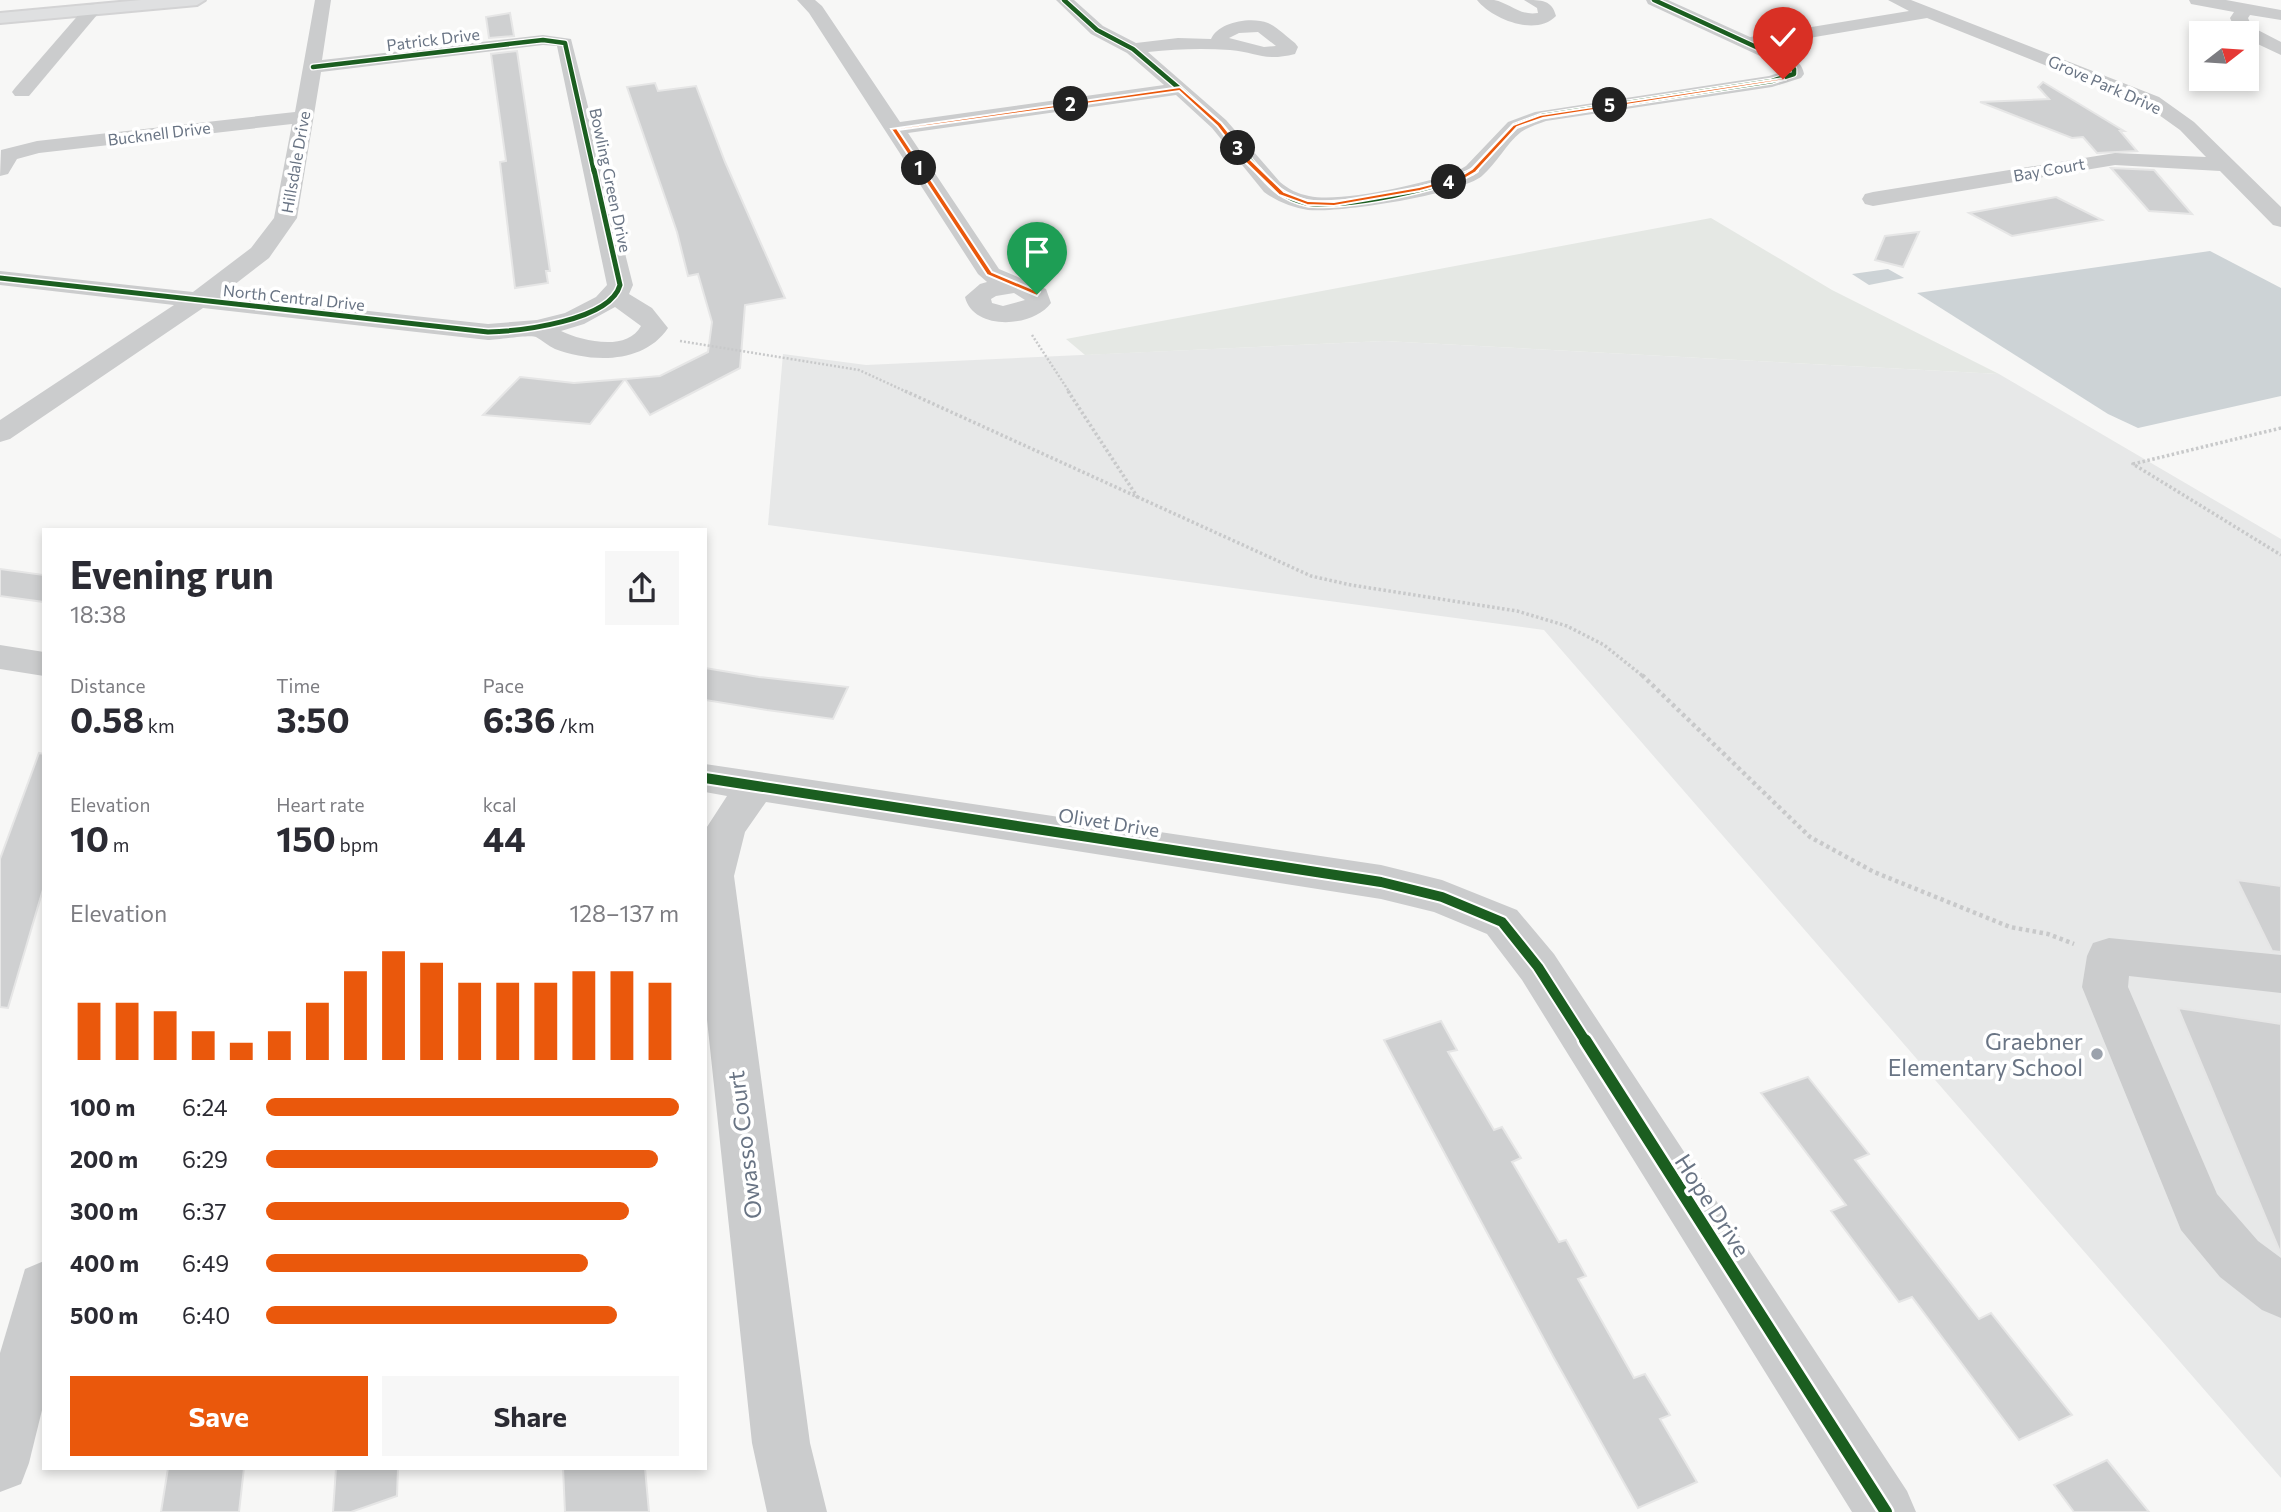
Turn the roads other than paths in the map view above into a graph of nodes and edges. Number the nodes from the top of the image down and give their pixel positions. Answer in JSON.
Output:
{"nodes":[{"id":1,"x":197,"y":0,"type":"edge"},
{"id":2,"x":323,"y":0,"type":"edge"},
{"id":3,"x":805,"y":0,"type":"edge"},
{"id":4,"x":1064,"y":0,"type":"edge"},
{"id":5,"x":1485,"y":0,"type":"edge"},
{"id":6,"x":1654,"y":0,"type":"edge"},
{"id":7,"x":1896,"y":0,"type":"edge"},
{"id":8,"x":2197,"y":0,"type":"edge"},
{"id":9,"x":1546,"y":2,"type":"edge"},
{"id":10,"x":93,"y":9,"type":"junction"},
{"id":11,"x":2245,"y":9,"type":"junction"},
{"id":12,"x":1929,"y":13,"type":"junction"},
{"id":13,"x":2281,"y":15,"type":"edge"},
{"id":14,"x":0,"y":18,"type":"edge"},
{"id":15,"x":569,"y":36,"type":"joint"},
{"id":16,"x":1226,"y":40,"type":"dead end"},
{"id":17,"x":1748,"y":43,"type":"junction"},
{"id":18,"x":2281,"y":48,"type":"edge"},
{"id":19,"x":1133,"y":49,"type":"junction"},
{"id":20,"x":313,"y":66,"type":"junction"},
{"id":21,"x":1180,"y":89,"type":"junction"},
{"id":22,"x":22,"y":92,"type":"dead end"},
{"id":23,"x":303,"y":117,"type":"junction"},
{"id":24,"x":894,"y":129,"type":"junction"},
{"id":25,"x":2225,"y":164,"type":"junction"},
{"id":26,"x":0,"y":169,"type":"edge"},
{"id":27,"x":1873,"y":200,"type":"dead end"},
{"id":28,"x":2281,"y":220,"type":"edge"},
{"id":29,"x":0,"y":278,"type":"edge"},
{"id":30,"x":986,"y":283,"type":"junction"},
{"id":31,"x":612,"y":297,"type":"junction"},
{"id":32,"x":197,"y":301,"type":"junction"},
{"id":33,"x":541,"y":327,"type":"junction"},
{"id":34,"x":0,"y":433,"type":"edge"},
{"id":35,"x":0,"y":657,"type":"edge"},
{"id":36,"x":42,"y":664,"type":"edge"},
{"id":37,"x":707,"y":778,"type":"edge"},
{"id":38,"x":756,"y":786,"type":"junction"},
{"id":39,"x":1502,"y":922,"type":"joint"},
{"id":40,"x":2281,"y":974,"type":"edge"},
{"id":41,"x":2281,"y":1291,"type":"edge"},
{"id":42,"x":42,"y":1296,"type":"edge"},
{"id":43,"x":0,"y":1463,"type":"edge"},
{"id":44,"x":797,"y":1512,"type":"edge"},
{"id":45,"x":1886,"y":1512,"type":"edge"}],
"edges":[{"from":1,"to":10,"type":"main road"},
{"from":2,"to":20,"type":"street","name":"Hillsdale Drive"},
{"from":3,"to":24,"type":"street"},
{"from":4,"to":19,"type":"street"},
{"from":5,"to":9,"type":"street"},
{"from":6,"to":17,"type":"street"},
{"from":7,"to":12,"type":"street","name":"Grove Park Drive"},
{"from":8,"to":11,"type":"street"},
{"from":10,"to":14,"type":"main road"},
{"from":10,"to":22,"type":"street"},
{"from":11,"to":13,"type":"street"},
{"from":11,"to":18,"type":"street"},
{"from":12,"to":17,"type":"street"},
{"from":12,"to":25,"type":"street","name":"Grove Park Drive"},
{"from":15,"to":20,"type":"street","name":"Patrick Drive"},
{"from":15,"to":31,"type":"street","name":"Bowling Green Drive"},
{"from":16,"to":19,"type":"street"},
{"from":17,"to":21,"type":"street"},
{"from":19,"to":21,"type":"street"},
{"from":20,"to":23,"type":"street","name":"Hillsdale Drive"},
{"from":21,"to":24,"type":"street"},
{"from":23,"to":26,"type":"street","name":"Bucknell Drive"},
{"from":23,"to":32,"type":"street","name":"Hillsdale Drive"},
{"from":24,"to":30,"type":"street"},
{"from":25,"to":27,"type":"street","name":"Bay Court"},
{"from":25,"to":28,"type":"street","name":"Grove Park Drive"},
{"from":29,"to":32,"type":"street","name":"North Central Drive"},
{"from":30,"to":30,"type":"street"},
{"from":31,"to":33,"type":"street","name":"North Central Drive"},
{"from":31,"to":33,"type":"street"},
{"from":32,"to":33,"type":"street","name":"North Central Drive"},
{"from":32,"to":34,"type":"street","name":"Hillsdale Drive"},
{"from":35,"to":36,"type":"street"},
{"from":37,"to":38,"type":"street","name":"Olivet Drive"},
{"from":38,"to":39,"type":"street","name":"Olivet Drive"},
{"from":38,"to":44,"type":"street","name":"Owasso Court"},
{"from":39,"to":45,"type":"street","name":"Hope Drive"},
{"from":40,"to":41,"type":"street"},
{"from":42,"to":43,"type":"street"}]}
